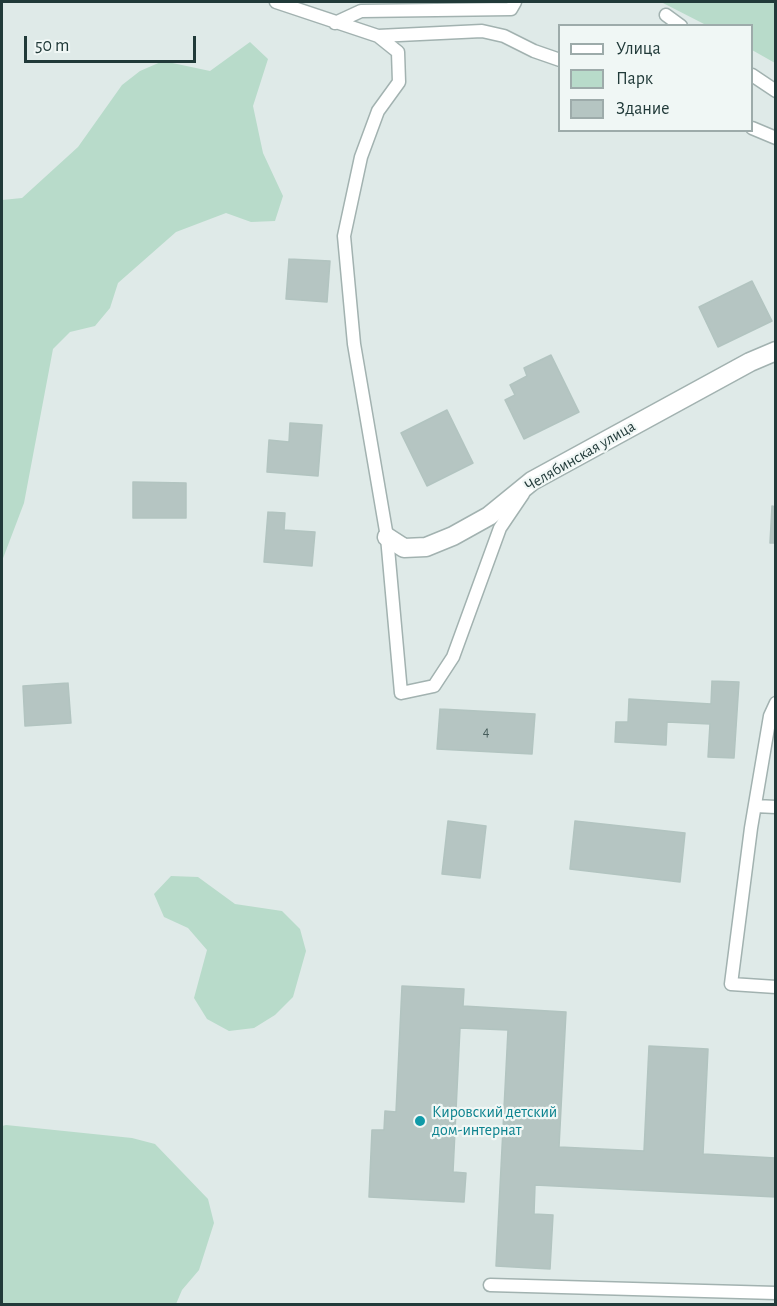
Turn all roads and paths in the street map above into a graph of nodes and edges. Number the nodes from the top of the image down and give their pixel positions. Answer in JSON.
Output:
{"nodes":[{"id":1,"x":276,"y":2,"type":"edge"},
{"id":2,"x":515,"y":2,"type":"edge"},
{"id":3,"x":666,"y":15,"type":"dead end"},
{"id":4,"x":335,"y":23,"type":"junction"},
{"id":5,"x":678,"y":24,"type":"edge"},
{"id":6,"x":378,"y":36,"type":"junction"},
{"id":7,"x":558,"y":59,"type":"edge"},
{"id":8,"x":753,"y":76,"type":"edge"},
{"id":9,"x":776,"y":91,"type":"edge"},
{"id":10,"x":753,"y":128,"type":"edge"},
{"id":11,"x":776,"y":138,"type":"edge"},
{"id":12,"x":776,"y":351,"type":"edge"},
{"id":13,"x":532,"y":481,"type":"junction"},
{"id":14,"x":387,"y":537,"type":"junction"},
{"id":15,"x":776,"y":703,"type":"edge"},
{"id":16,"x":755,"y":806,"type":"junction"},
{"id":17,"x":776,"y":807,"type":"edge"},
{"id":18,"x":776,"y":987,"type":"edge"},
{"id":19,"x":490,"y":1285,"type":"dead end"},
{"id":20,"x":776,"y":1293,"type":"edge"}],
"edges":[{"from":1,"to":4,"type":"lane"},
{"from":2,"to":4,"type":"lane"},
{"from":3,"to":5,"type":"lane"},
{"from":4,"to":6,"type":"lane"},
{"from":6,"to":7,"type":"lane"},
{"from":6,"to":14,"type":"lane"},
{"from":8,"to":9,"type":"lane"},
{"from":10,"to":11,"type":"lane"},
{"from":12,"to":13,"type":"street","name":"Челябинская улица"},
{"from":13,"to":14,"type":"street","name":"Челябинская улица"},
{"from":13,"to":14,"type":"lane"},
{"from":15,"to":16,"type":"lane"},
{"from":16,"to":17,"type":"lane"},
{"from":16,"to":18,"type":"lane"},
{"from":19,"to":20,"type":"lane"}]}
